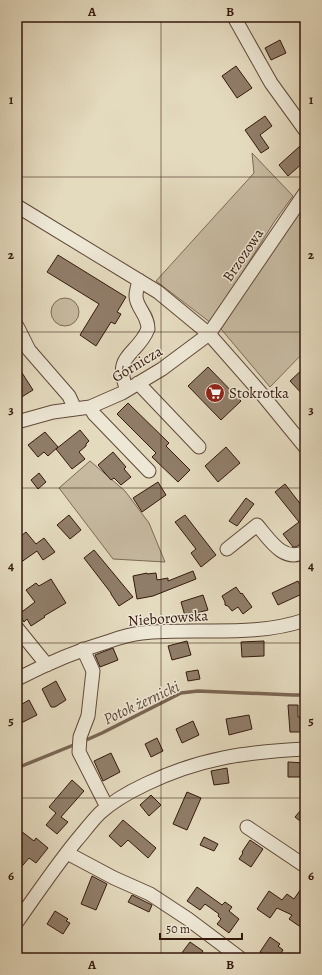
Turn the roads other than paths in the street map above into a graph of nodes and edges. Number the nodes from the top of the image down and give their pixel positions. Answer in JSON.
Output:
{"nodes":[{"id":1,"x":234,"y":17,"type":"edge"},
{"id":2,"x":305,"y":130,"type":"edge"},
{"id":3,"x":305,"y":193,"type":"edge"},
{"id":4,"x":17,"y":206,"type":"edge"},
{"id":5,"x":139,"y":280,"type":"junction"},
{"id":6,"x":17,"y":326,"type":"edge"},
{"id":7,"x":209,"y":334,"type":"junction"},
{"id":8,"x":133,"y":386,"type":"junction"},
{"id":9,"x":90,"y":407,"type":"junction"},
{"id":10,"x":75,"y":409,"type":"junction"},
{"id":11,"x":17,"y":422,"type":"edge"},
{"id":12,"x":199,"y":447,"type":"dead end"},
{"id":13,"x":305,"y":447,"type":"edge"},
{"id":14,"x":150,"y":471,"type":"dead end"},
{"id":15,"x":227,"y":549,"type":"dead end"},
{"id":16,"x":305,"y":552,"type":"edge"},
{"id":17,"x":305,"y":620,"type":"edge"},
{"id":18,"x":17,"y":628,"type":"edge"},
{"id":19,"x":83,"y":649,"type":"junction"},
{"id":20,"x":47,"y":665,"type":"junction"},
{"id":21,"x":17,"y":679,"type":"edge"},
{"id":22,"x":305,"y":749,"type":"edge"},
{"id":23,"x":107,"y":807,"type":"junction"},
{"id":24,"x":247,"y":827,"type":"dead end"},
{"id":25,"x":67,"y":853,"type":"junction"},
{"id":26,"x":305,"y":866,"type":"edge"},
{"id":27,"x":17,"y":922,"type":"edge"},
{"id":28,"x":240,"y":958,"type":"edge"}],
"edges":[{"from":1,"to":2,"type":"street"},
{"from":3,"to":7,"type":"street","name":"Brzozowa"},
{"from":4,"to":5,"type":"street"},
{"from":5,"to":7,"type":"street"},
{"from":5,"to":8,"type":"street"},
{"from":6,"to":10,"type":"street"},
{"from":7,"to":8,"type":"street","name":"Górnicza"},
{"from":7,"to":13,"type":"street"},
{"from":8,"to":9,"type":"street","name":"Górnicza"},
{"from":8,"to":12,"type":"street"},
{"from":9,"to":10,"type":"street","name":"Górnicza"},
{"from":9,"to":14,"type":"street"},
{"from":10,"to":11,"type":"street","name":"Górnicza"},
{"from":15,"to":16,"type":"street"},
{"from":17,"to":19,"type":"street","name":"Nieborowska"},
{"from":18,"to":20,"type":"street"},
{"from":19,"to":20,"type":"street","name":"Nieborowska"},
{"from":19,"to":23,"type":"street"},
{"from":20,"to":21,"type":"street","name":"Nieborowska"},
{"from":22,"to":23,"type":"street"},
{"from":23,"to":25,"type":"street"},
{"from":24,"to":26,"type":"street"},
{"from":25,"to":27,"type":"street"},
{"from":25,"to":28,"type":"street"}]}
